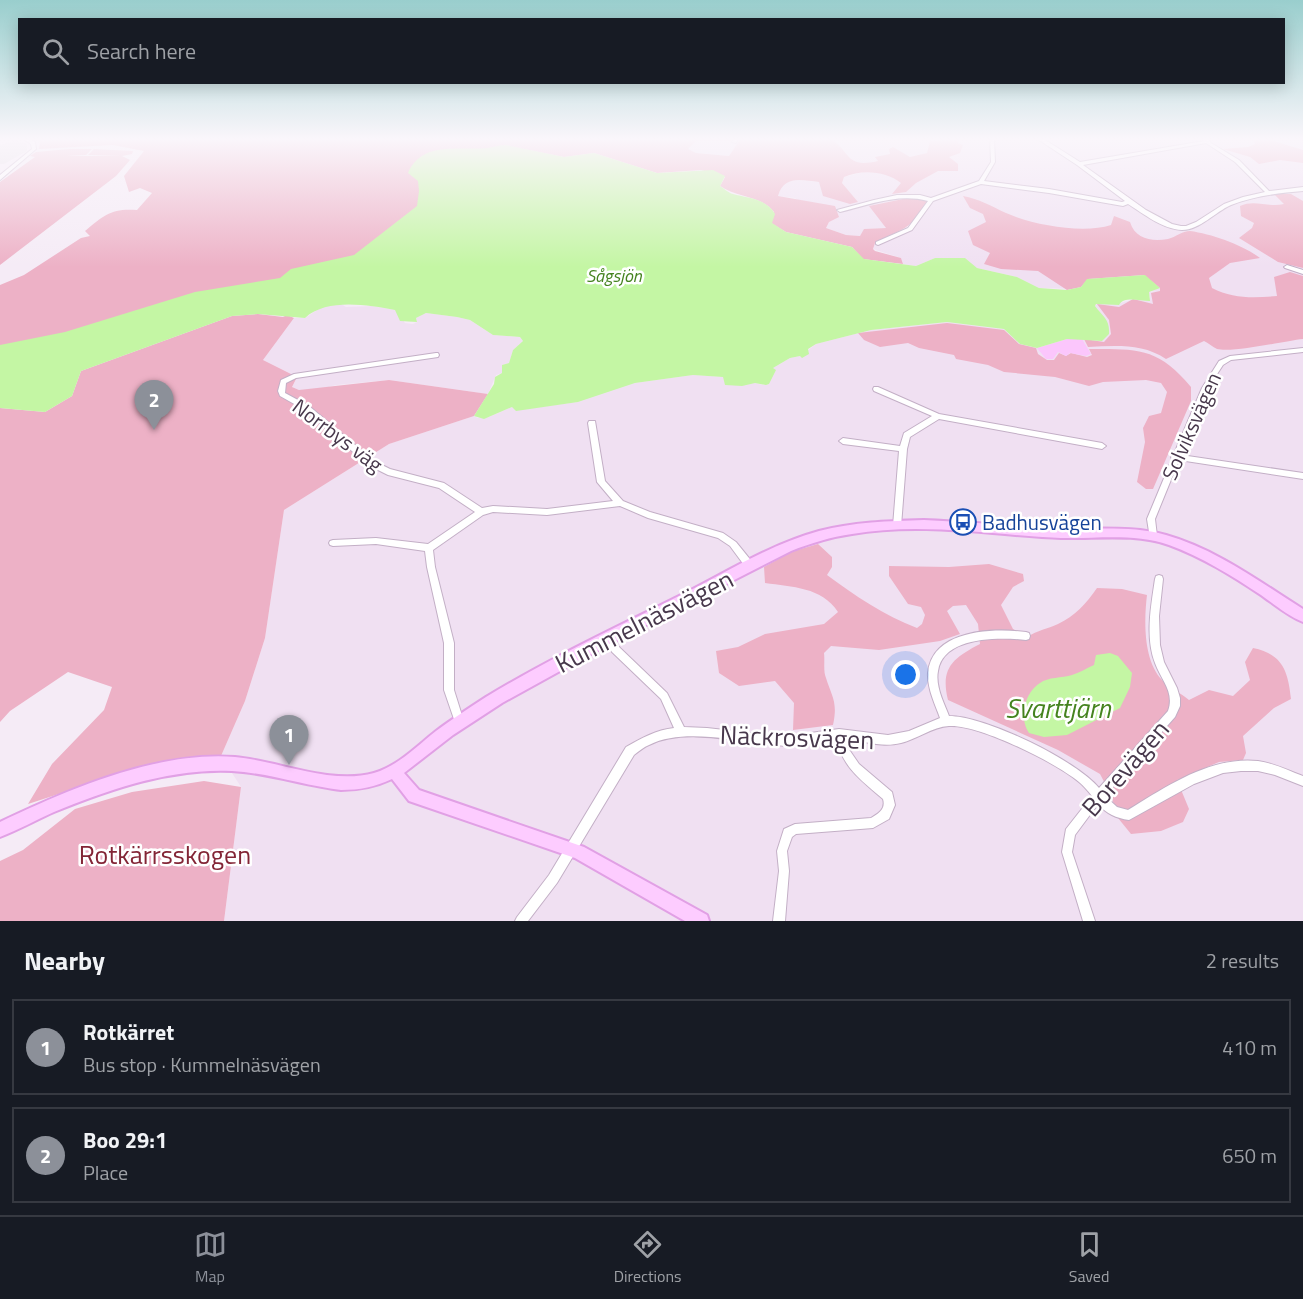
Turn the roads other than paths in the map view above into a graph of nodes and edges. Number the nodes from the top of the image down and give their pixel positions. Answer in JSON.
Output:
{"nodes":[{"id":1,"x":1102,"y":181,"type":"edge"},
{"id":2,"x":1256,"y":181,"type":"edge"},
{"id":3,"x":981,"y":182,"type":"joint"},
{"id":4,"x":1303,"y":189,"type":"edge"},
{"id":5,"x":1266,"y":191,"type":"junction"},
{"id":6,"x":931,"y":200,"type":"junction"},
{"id":7,"x":1130,"y":201,"type":"junction"},
{"id":8,"x":840,"y":210,"type":"dead end"},
{"id":9,"x":878,"y":243,"type":"dead end"},
{"id":10,"x":1287,"y":267,"type":"dead end"},
{"id":11,"x":1303,"y":272,"type":"edge"},
{"id":12,"x":1303,"y":350,"type":"edge"},
{"id":13,"x":436,"y":355,"type":"dead end"},
{"id":14,"x":876,"y":389,"type":"dead end"},
{"id":15,"x":938,"y":416,"type":"junction"},
{"id":16,"x":592,"y":423,"type":"dead end"},
{"id":17,"x":843,"y":441,"type":"dead end"},
{"id":18,"x":1102,"y":446,"type":"dead end"},
{"id":19,"x":903,"y":449,"type":"junction"},
{"id":20,"x":1175,"y":457,"type":"junction"},
{"id":21,"x":1303,"y":476,"type":"edge"},
{"id":22,"x":620,"y":503,"type":"junction"},
{"id":23,"x":481,"y":512,"type":"junction"},
{"id":24,"x":897,"y":526,"type":"junction"},
{"id":25,"x":1153,"y":536,"type":"junction"},
{"id":26,"x":333,"y":543,"type":"dead end"},
{"id":27,"x":429,"y":548,"type":"junction"},
{"id":28,"x":750,"y":566,"type":"junction"},
{"id":29,"x":1159,"y":579,"type":"dead end"},
{"id":30,"x":1303,"y":616,"type":"edge"},
{"id":31,"x":1026,"y":636,"type":"dead end"},
{"id":32,"x":610,"y":638,"type":"junction"},
{"id":33,"x":945,"y":720,"type":"junction"},
{"id":34,"x":459,"y":722,"type":"junction"},
{"id":35,"x":681,"y":732,"type":"junction"},
{"id":36,"x":840,"y":734,"type":"junction"},
{"id":37,"x":395,"y":772,"type":"junction"},
{"id":38,"x":1303,"y":781,"type":"edge"},
{"id":39,"x":1098,"y":796,"type":"junction"},
{"id":40,"x":0,"y":830,"type":"edge"},
{"id":41,"x":571,"y":849,"type":"junction"},
{"id":42,"x":521,"y":921,"type":"edge"},
{"id":43,"x":701,"y":921,"type":"edge"},
{"id":44,"x":779,"y":921,"type":"edge"},
{"id":45,"x":1089,"y":921,"type":"edge"}],
"edges":[{"from":1,"to":7,"type":"street"},
{"from":2,"to":5,"type":"street"},
{"from":3,"to":6,"type":"street"},
{"from":3,"to":7,"type":"street"},
{"from":4,"to":5,"type":"street"},
{"from":5,"to":7,"type":"street"},
{"from":6,"to":8,"type":"street"},
{"from":6,"to":9,"type":"street"},
{"from":10,"to":11,"type":"street"},
{"from":12,"to":20,"type":"street","name":"Solviksvägen"},
{"from":13,"to":23,"type":"street","name":"Norrbys väg"},
{"from":14,"to":15,"type":"street"},
{"from":15,"to":18,"type":"street"},
{"from":15,"to":19,"type":"street"},
{"from":16,"to":22,"type":"street"},
{"from":17,"to":19,"type":"street"},
{"from":19,"to":24,"type":"street"},
{"from":20,"to":21,"type":"street"},
{"from":20,"to":25,"type":"street","name":"Solviksvägen"},
{"from":22,"to":23,"type":"street"},
{"from":22,"to":28,"type":"street"},
{"from":23,"to":27,"type":"street"},
{"from":24,"to":25,"type":"street","name":"Kummelnäsvägen"},
{"from":24,"to":28,"type":"street","name":"Kummelnäsvägen"},
{"from":25,"to":30,"type":"street","name":"Kummelnäsvägen"},
{"from":26,"to":27,"type":"street"},
{"from":27,"to":34,"type":"street"},
{"from":28,"to":32,"type":"street","name":"Kummelnäsvägen"},
{"from":29,"to":39,"type":"street","name":"Borevägen"},
{"from":31,"to":33,"type":"street"},
{"from":32,"to":34,"type":"street","name":"Kummelnäsvägen"},
{"from":32,"to":35,"type":"street"},
{"from":33,"to":36,"type":"street","name":"Näckrosvägen"},
{"from":33,"to":39,"type":"street"},
{"from":34,"to":37,"type":"street","name":"Kummelnäsvägen"},
{"from":35,"to":36,"type":"street","name":"Näckrosvägen"},
{"from":35,"to":41,"type":"street","name":"Näckrosvägen"},
{"from":36,"to":44,"type":"street"},
{"from":37,"to":40,"type":"street","name":"Kummelnäsvägen"},
{"from":37,"to":41,"type":"street"},
{"from":38,"to":39,"type":"street"},
{"from":39,"to":45,"type":"street","name":"Borevägen"},
{"from":41,"to":42,"type":"street","name":"Näckrosvägen"},
{"from":41,"to":43,"type":"street"}]}
